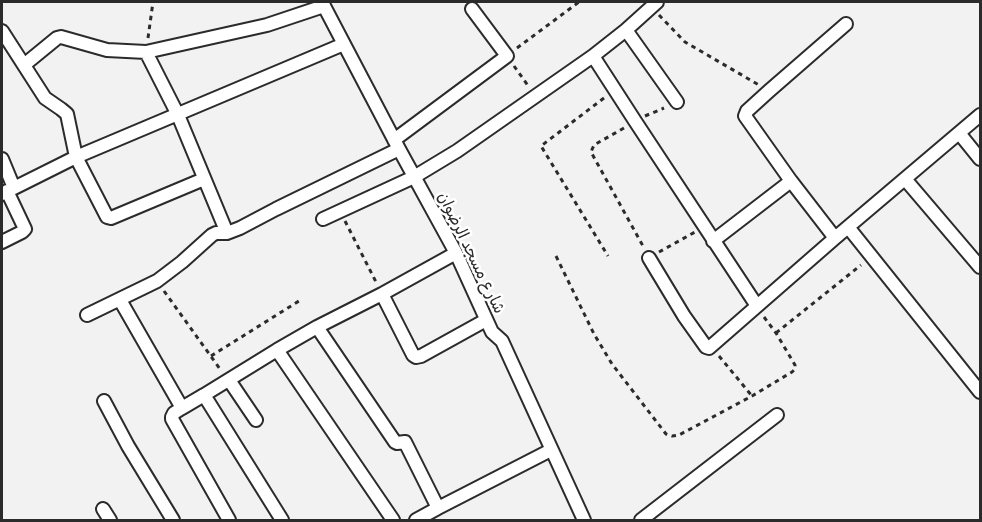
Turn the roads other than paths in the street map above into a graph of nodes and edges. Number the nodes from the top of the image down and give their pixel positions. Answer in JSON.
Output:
{"nodes":[{"id":1,"x":323,"y":4,"type":"edge"},
{"id":2,"x":654,"y":5,"type":"edge"},
{"id":3,"x":472,"y":9,"type":"dead end"},
{"id":4,"x":846,"y":24,"type":"dead end"},
{"id":5,"x":626,"y":30,"type":"junction"},
{"id":6,"x":2,"y":31,"type":"edge"},
{"id":7,"x":344,"y":44,"type":"junction"},
{"id":8,"x":146,"y":52,"type":"junction"},
{"id":9,"x":593,"y":56,"type":"junction"},
{"id":10,"x":24,"y":65,"type":"junction"},
{"id":11,"x":677,"y":102,"type":"road end"},
{"id":12,"x":178,"y":114,"type":"junction"},
{"id":13,"x":981,"y":115,"type":"edge"},
{"id":14,"x":959,"y":133,"type":"junction"},
{"id":15,"x":396,"y":145,"type":"junction"},
{"id":16,"x":76,"y":157,"type":"junction"},
{"id":17,"x":2,"y":159,"type":"edge"},
{"id":18,"x":981,"y":159,"type":"edge"},
{"id":19,"x":414,"y":177,"type":"junction"},
{"id":20,"x":905,"y":179,"type":"junction"},
{"id":21,"x":204,"y":180,"type":"junction"},
{"id":22,"x":791,"y":181,"type":"junction"},
{"id":23,"x":7,"y":191,"type":"edge"},
{"id":24,"x":323,"y":219,"type":"dead end"},
{"id":25,"x":848,"y":227,"type":"junction"},
{"id":26,"x":227,"y":233,"type":"junction"},
{"id":27,"x":835,"y":238,"type":"junction"},
{"id":28,"x":713,"y":241,"type":"junction"},
{"id":29,"x":2,"y":242,"type":"edge"},
{"id":30,"x":456,"y":253,"type":"junction"},
{"id":31,"x":649,"y":258,"type":"road end"},
{"id":32,"x":981,"y":267,"type":"edge"},
{"id":33,"x":382,"y":294,"type":"junction"},
{"id":34,"x":120,"y":300,"type":"junction"},
{"id":35,"x":757,"y":306,"type":"junction"},
{"id":36,"x":87,"y":315,"type":"dead end"},
{"id":37,"x":486,"y":320,"type":"junction"},
{"id":38,"x":317,"y":327,"type":"junction"},
{"id":39,"x":277,"y":350,"type":"junction"},
{"id":40,"x":229,"y":380,"type":"junction"},
{"id":41,"x":981,"y":392,"type":"edge"},
{"id":42,"x":204,"y":395,"type":"junction"},
{"id":43,"x":104,"y":400,"type":"dead end"},
{"id":44,"x":182,"y":408,"type":"junction"},
{"id":45,"x":777,"y":415,"type":"dead end"},
{"id":46,"x":256,"y":420,"type":"dead end"},
{"id":47,"x":551,"y":450,"type":"junction"},
{"id":48,"x":438,"y":507,"type":"junction"},
{"id":49,"x":225,"y":519,"type":"edge"},
{"id":50,"x":173,"y":520,"type":"edge"},
{"id":51,"x":282,"y":520,"type":"edge"},
{"id":52,"x":393,"y":520,"type":"edge"},
{"id":53,"x":417,"y":520,"type":"edge"},
{"id":54,"x":584,"y":520,"type":"edge"},
{"id":55,"x":641,"y":520,"type":"edge"}],
"edges":[{"from":1,"to":7,"type":"street","name":"شارع مسجد الرضوان"},
{"from":1,"to":8,"type":"street"},
{"from":2,"to":5,"type":"street"},
{"from":3,"to":15,"type":"street"},
{"from":4,"to":22,"type":"street"},
{"from":5,"to":9,"type":"street"},
{"from":5,"to":11,"type":"street"},
{"from":6,"to":10,"type":"street"},
{"from":7,"to":12,"type":"street"},
{"from":7,"to":15,"type":"street","name":"شارع مسجد الرضوان"},
{"from":8,"to":10,"type":"street"},
{"from":8,"to":12,"type":"street"},
{"from":9,"to":19,"type":"street"},
{"from":9,"to":28,"type":"street"},
{"from":10,"to":16,"type":"street"},
{"from":12,"to":16,"type":"street"},
{"from":12,"to":21,"type":"street"},
{"from":13,"to":14,"type":"street"},
{"from":14,"to":18,"type":"street"},
{"from":14,"to":20,"type":"street"},
{"from":15,"to":19,"type":"street","name":"شارع مسجد الرضوان"},
{"from":15,"to":26,"type":"street"},
{"from":16,"to":21,"type":"street"},
{"from":16,"to":23,"type":"street"},
{"from":17,"to":23,"type":"street"},
{"from":19,"to":24,"type":"street"},
{"from":19,"to":30,"type":"street","name":"شارع مسجد الرضوان"},
{"from":20,"to":25,"type":"street"},
{"from":20,"to":32,"type":"street"},
{"from":21,"to":26,"type":"street"},
{"from":22,"to":27,"type":"street"},
{"from":22,"to":28,"type":"street"},
{"from":23,"to":29,"type":"street"},
{"from":25,"to":27,"type":"street"},
{"from":25,"to":41,"type":"street"},
{"from":26,"to":34,"type":"street"},
{"from":27,"to":35,"type":"street"},
{"from":28,"to":35,"type":"street"},
{"from":30,"to":33,"type":"street"},
{"from":30,"to":37,"type":"street","name":"شارع مسجد الرضوان"},
{"from":31,"to":35,"type":"street"},
{"from":33,"to":37,"type":"street"},
{"from":33,"to":38,"type":"street"},
{"from":34,"to":36,"type":"street"},
{"from":34,"to":44,"type":"street"},
{"from":37,"to":47,"type":"street","name":"شارع مسجد الرضوان"},
{"from":38,"to":39,"type":"street"},
{"from":38,"to":48,"type":"street"},
{"from":39,"to":40,"type":"street"},
{"from":39,"to":52,"type":"street"},
{"from":40,"to":42,"type":"street"},
{"from":40,"to":46,"type":"street"},
{"from":42,"to":44,"type":"street"},
{"from":42,"to":51,"type":"street"},
{"from":43,"to":50,"type":"street"},
{"from":44,"to":49,"type":"street"},
{"from":45,"to":55,"type":"street"},
{"from":47,"to":48,"type":"street"},
{"from":47,"to":54,"type":"street","name":"شارع مسجد الرضوان"},
{"from":48,"to":53,"type":"street"}]}
